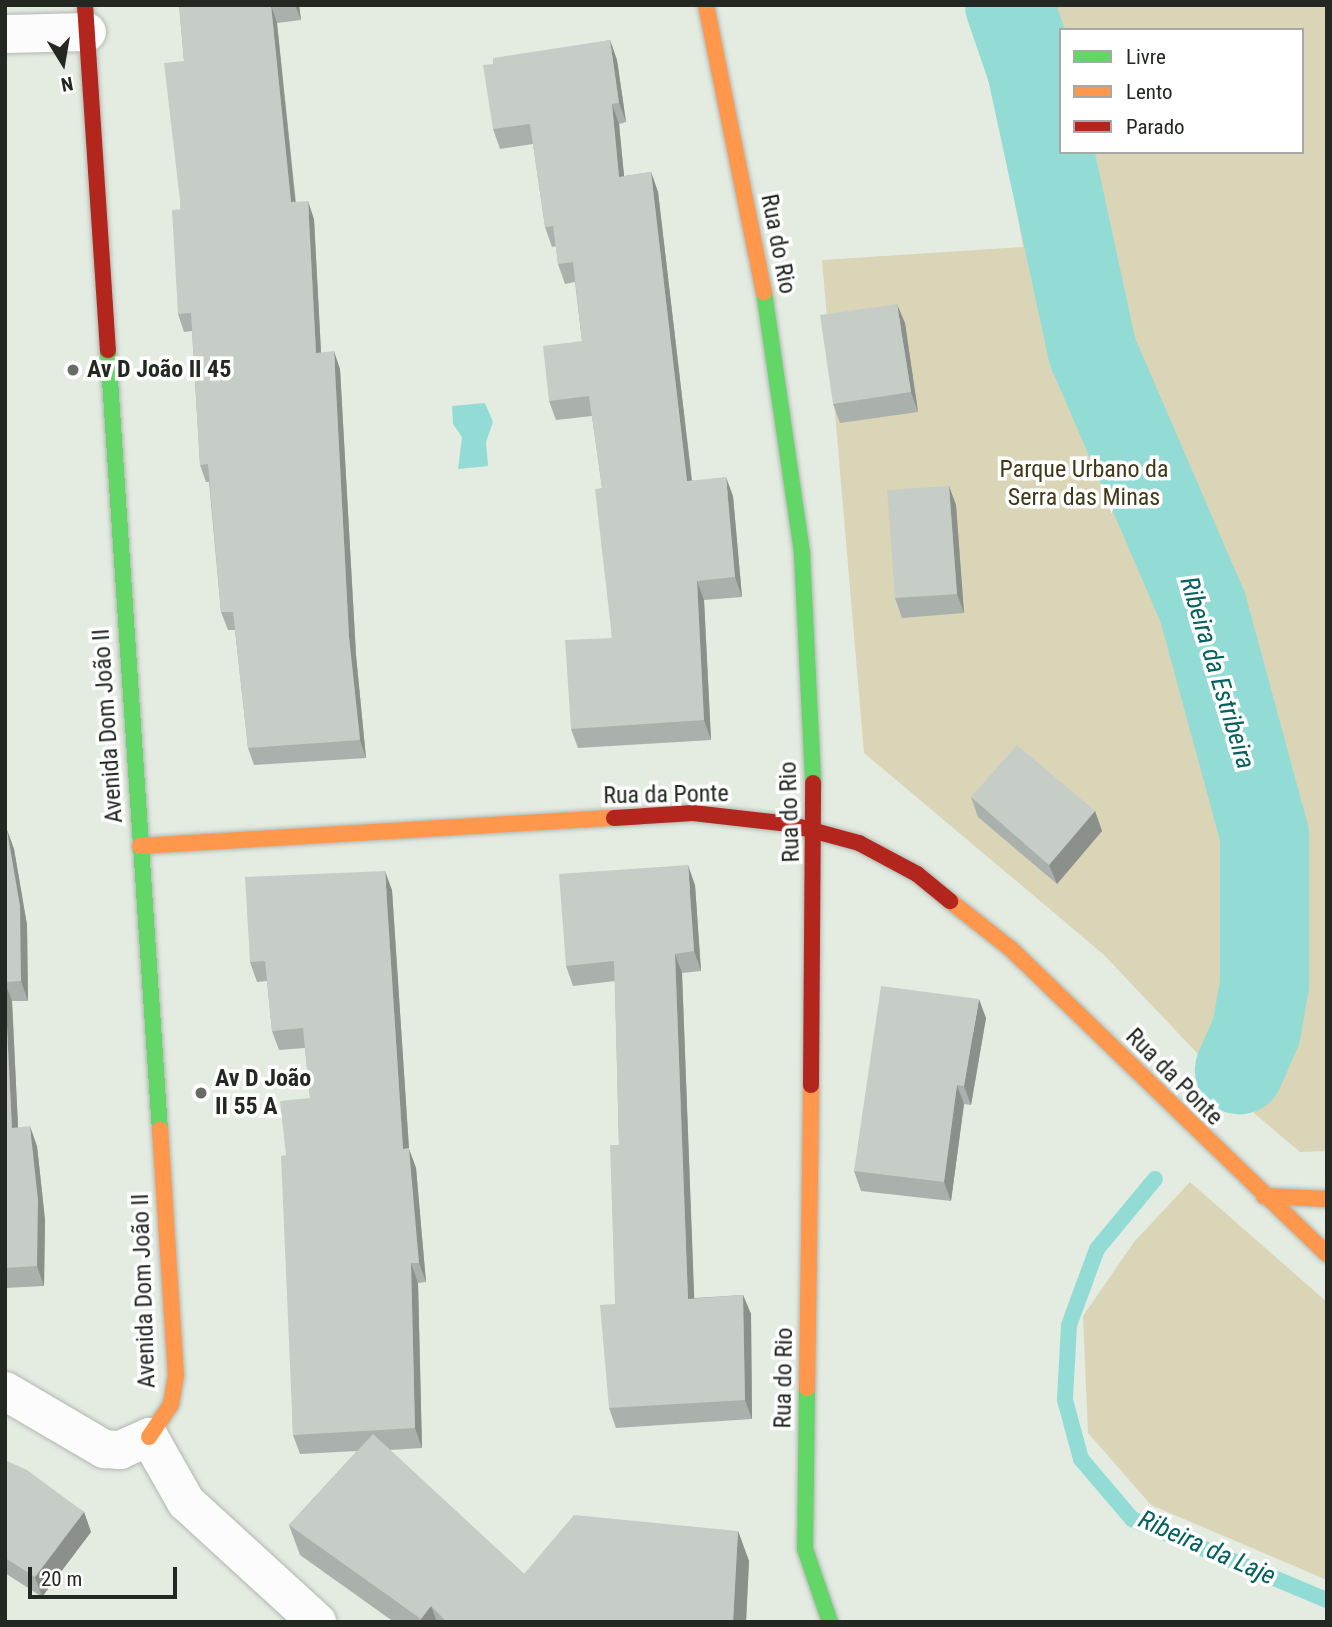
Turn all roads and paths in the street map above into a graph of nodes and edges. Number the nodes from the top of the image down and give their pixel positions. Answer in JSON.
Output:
{"nodes":[{"id":1,"x":706,"y":5,"type":"edge"},
{"id":2,"x":86,"y":18,"type":"edge"},
{"id":3,"x":5,"y":34,"type":"edge"},
{"id":4,"x":815,"y":830,"type":"junction"},
{"id":5,"x":140,"y":846,"type":"junction"},
{"id":6,"x":1264,"y":1196,"type":"junction"},
{"id":7,"x":1327,"y":1199,"type":"edge"},
{"id":8,"x":1327,"y":1254,"type":"edge"},
{"id":9,"x":5,"y":1391,"type":"edge"},
{"id":10,"x":149,"y":1437,"type":"junction"},
{"id":11,"x":317,"y":1622,"type":"edge"},
{"id":12,"x":830,"y":1622,"type":"edge"}],
"edges":[{"from":1,"to":4,"type":"street","name":"Rua do Rio"},
{"from":2,"to":3,"type":"street"},
{"from":2,"to":5,"type":"street","name":"Avenida Dom João II"},
{"from":4,"to":5,"type":"street","name":"Rua da Ponte"},
{"from":4,"to":6,"type":"street","name":"Rua da Ponte"},
{"from":4,"to":12,"type":"street","name":"Rua do Rio"},
{"from":5,"to":10,"type":"street","name":"Avenida Dom João II"},
{"from":6,"to":7,"type":"street"},
{"from":6,"to":8,"type":"street","name":"Rua da Ponte"},
{"from":9,"to":10,"type":"street"},
{"from":10,"to":11,"type":"street"}]}
